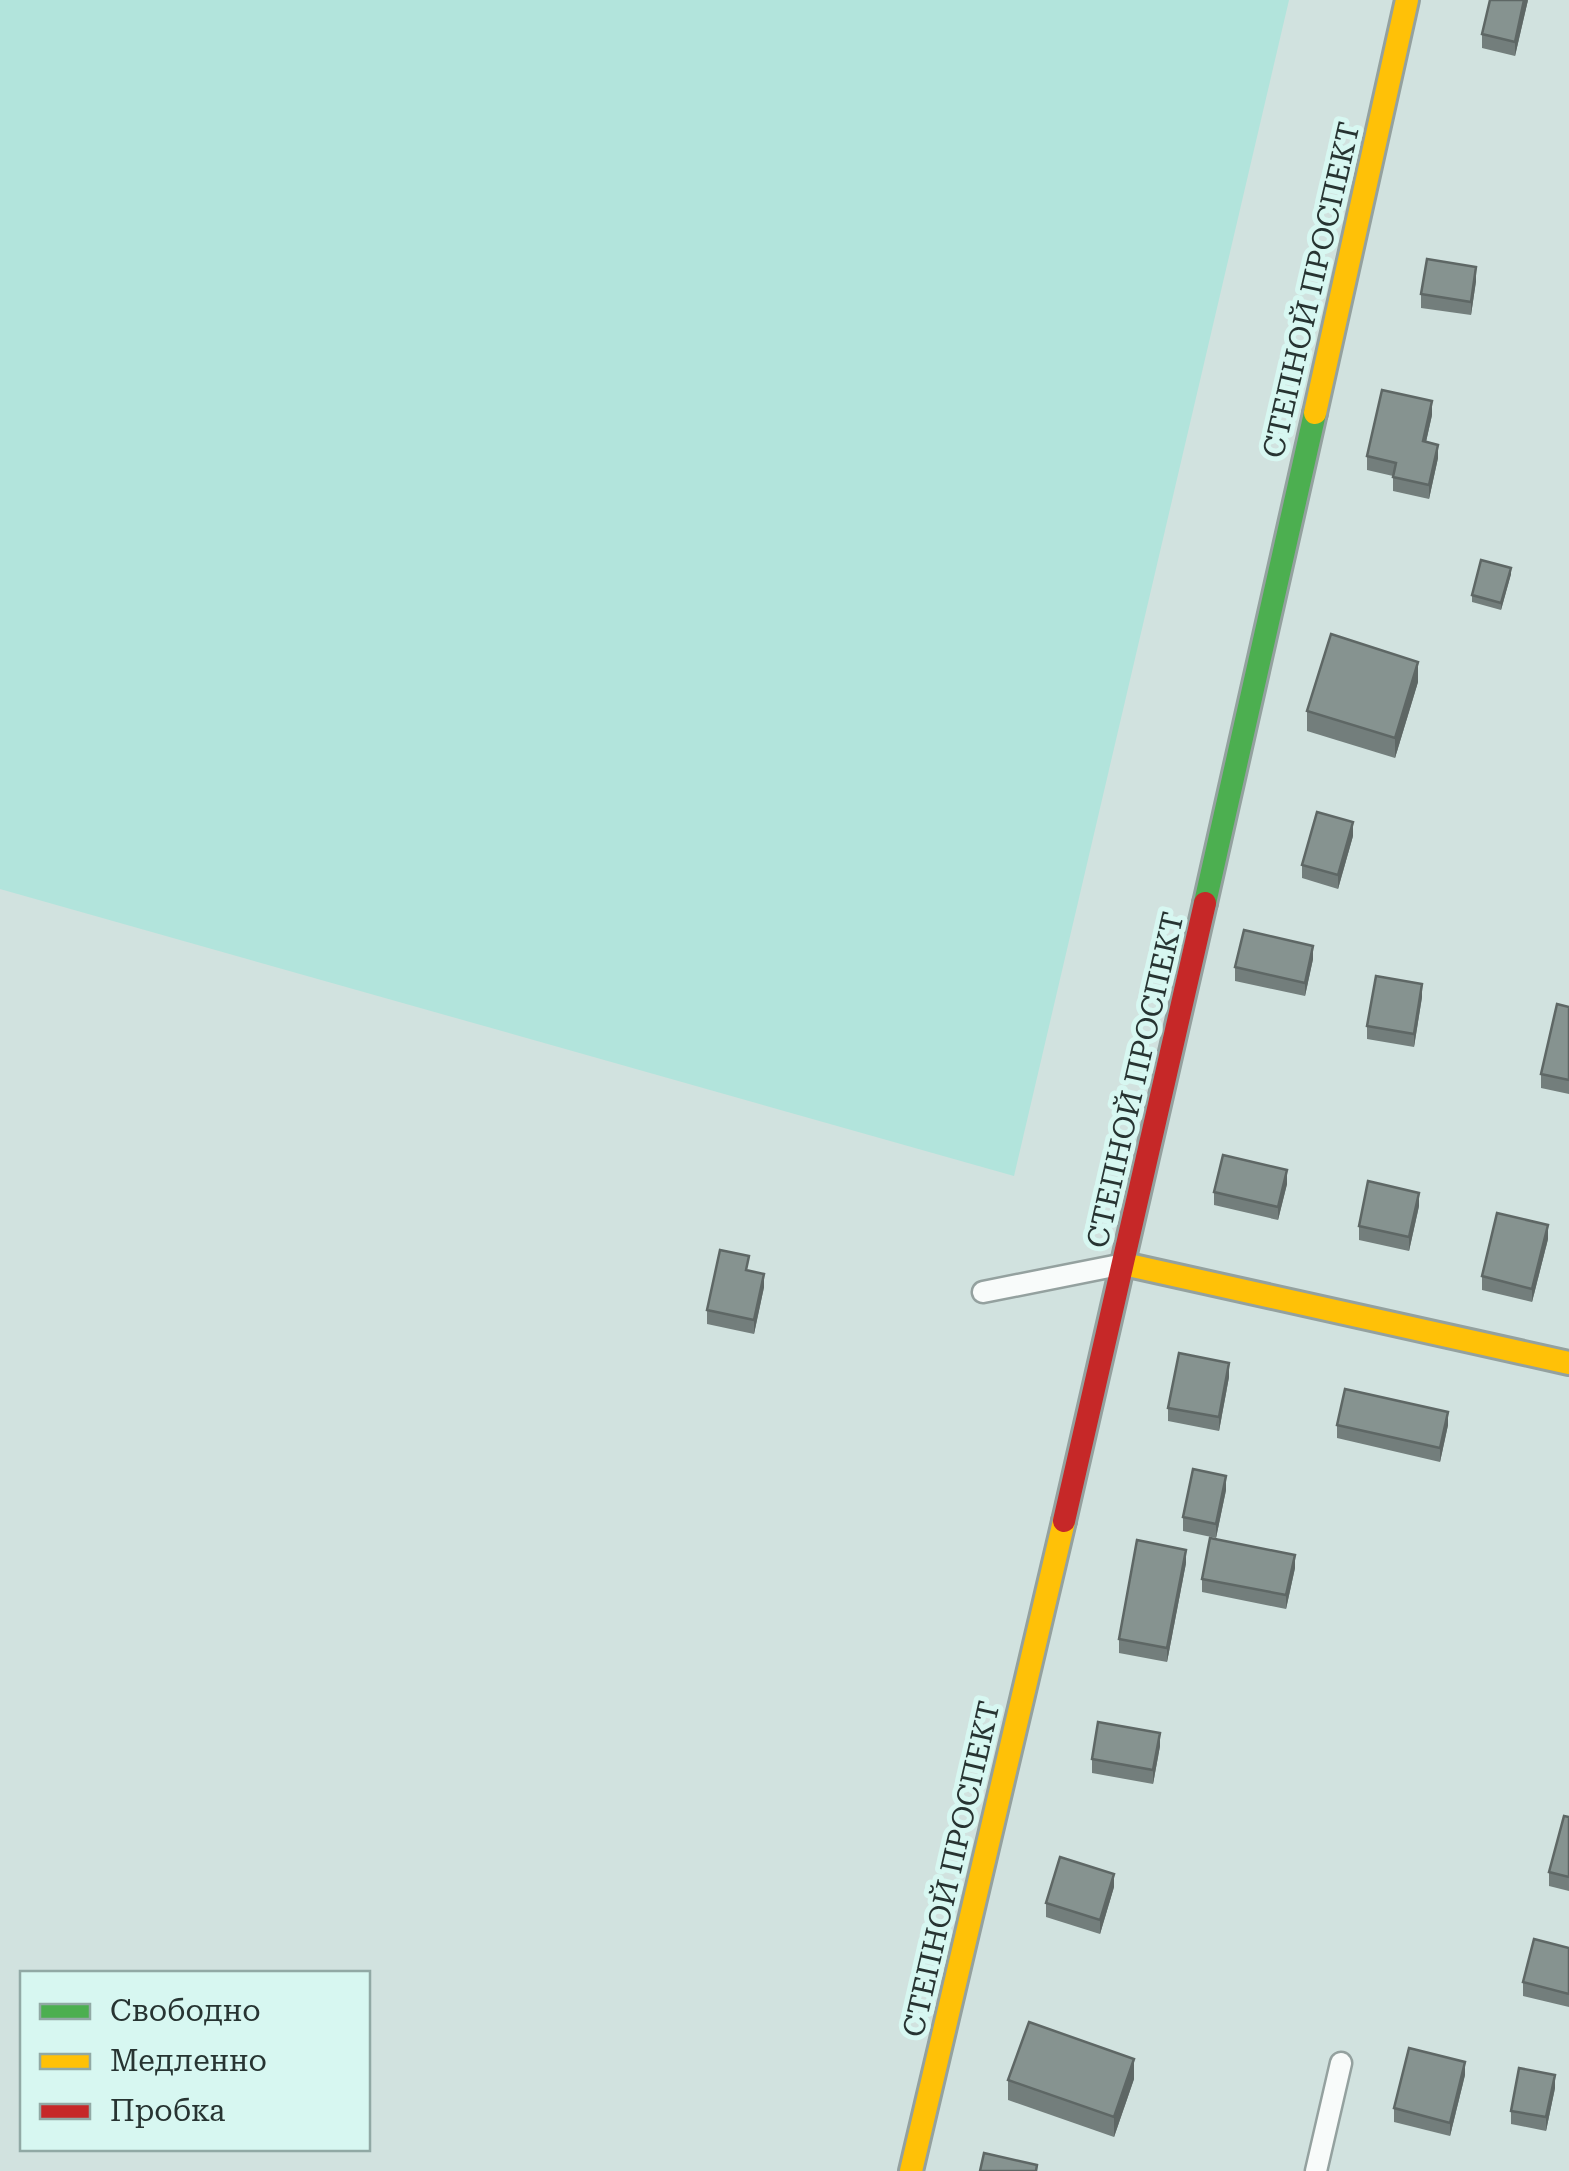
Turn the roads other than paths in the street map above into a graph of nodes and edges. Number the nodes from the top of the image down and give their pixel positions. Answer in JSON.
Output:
{"nodes":[{"id":1,"x":1407,"y":0,"type":"edge"},
{"id":2,"x":1124,"y":1264,"type":"junction"},
{"id":3,"x":983,"y":1292,"type":"dead end"},
{"id":4,"x":1569,"y":1364,"type":"edge"},
{"id":5,"x":1342,"y":2062,"type":"dead end"},
{"id":6,"x":911,"y":2171,"type":"edge"},
{"id":7,"x":1316,"y":2171,"type":"edge"}],
"edges":[{"from":1,"to":2,"type":"street","name":"СТЕПНОЙ ПРОСПЕКТ"},
{"from":2,"to":3,"type":"lane"},
{"from":2,"to":4,"type":"street"},
{"from":2,"to":6,"type":"street","name":"СТЕПНОЙ ПРОСПЕКТ"},
{"from":5,"to":7,"type":"lane"}]}
